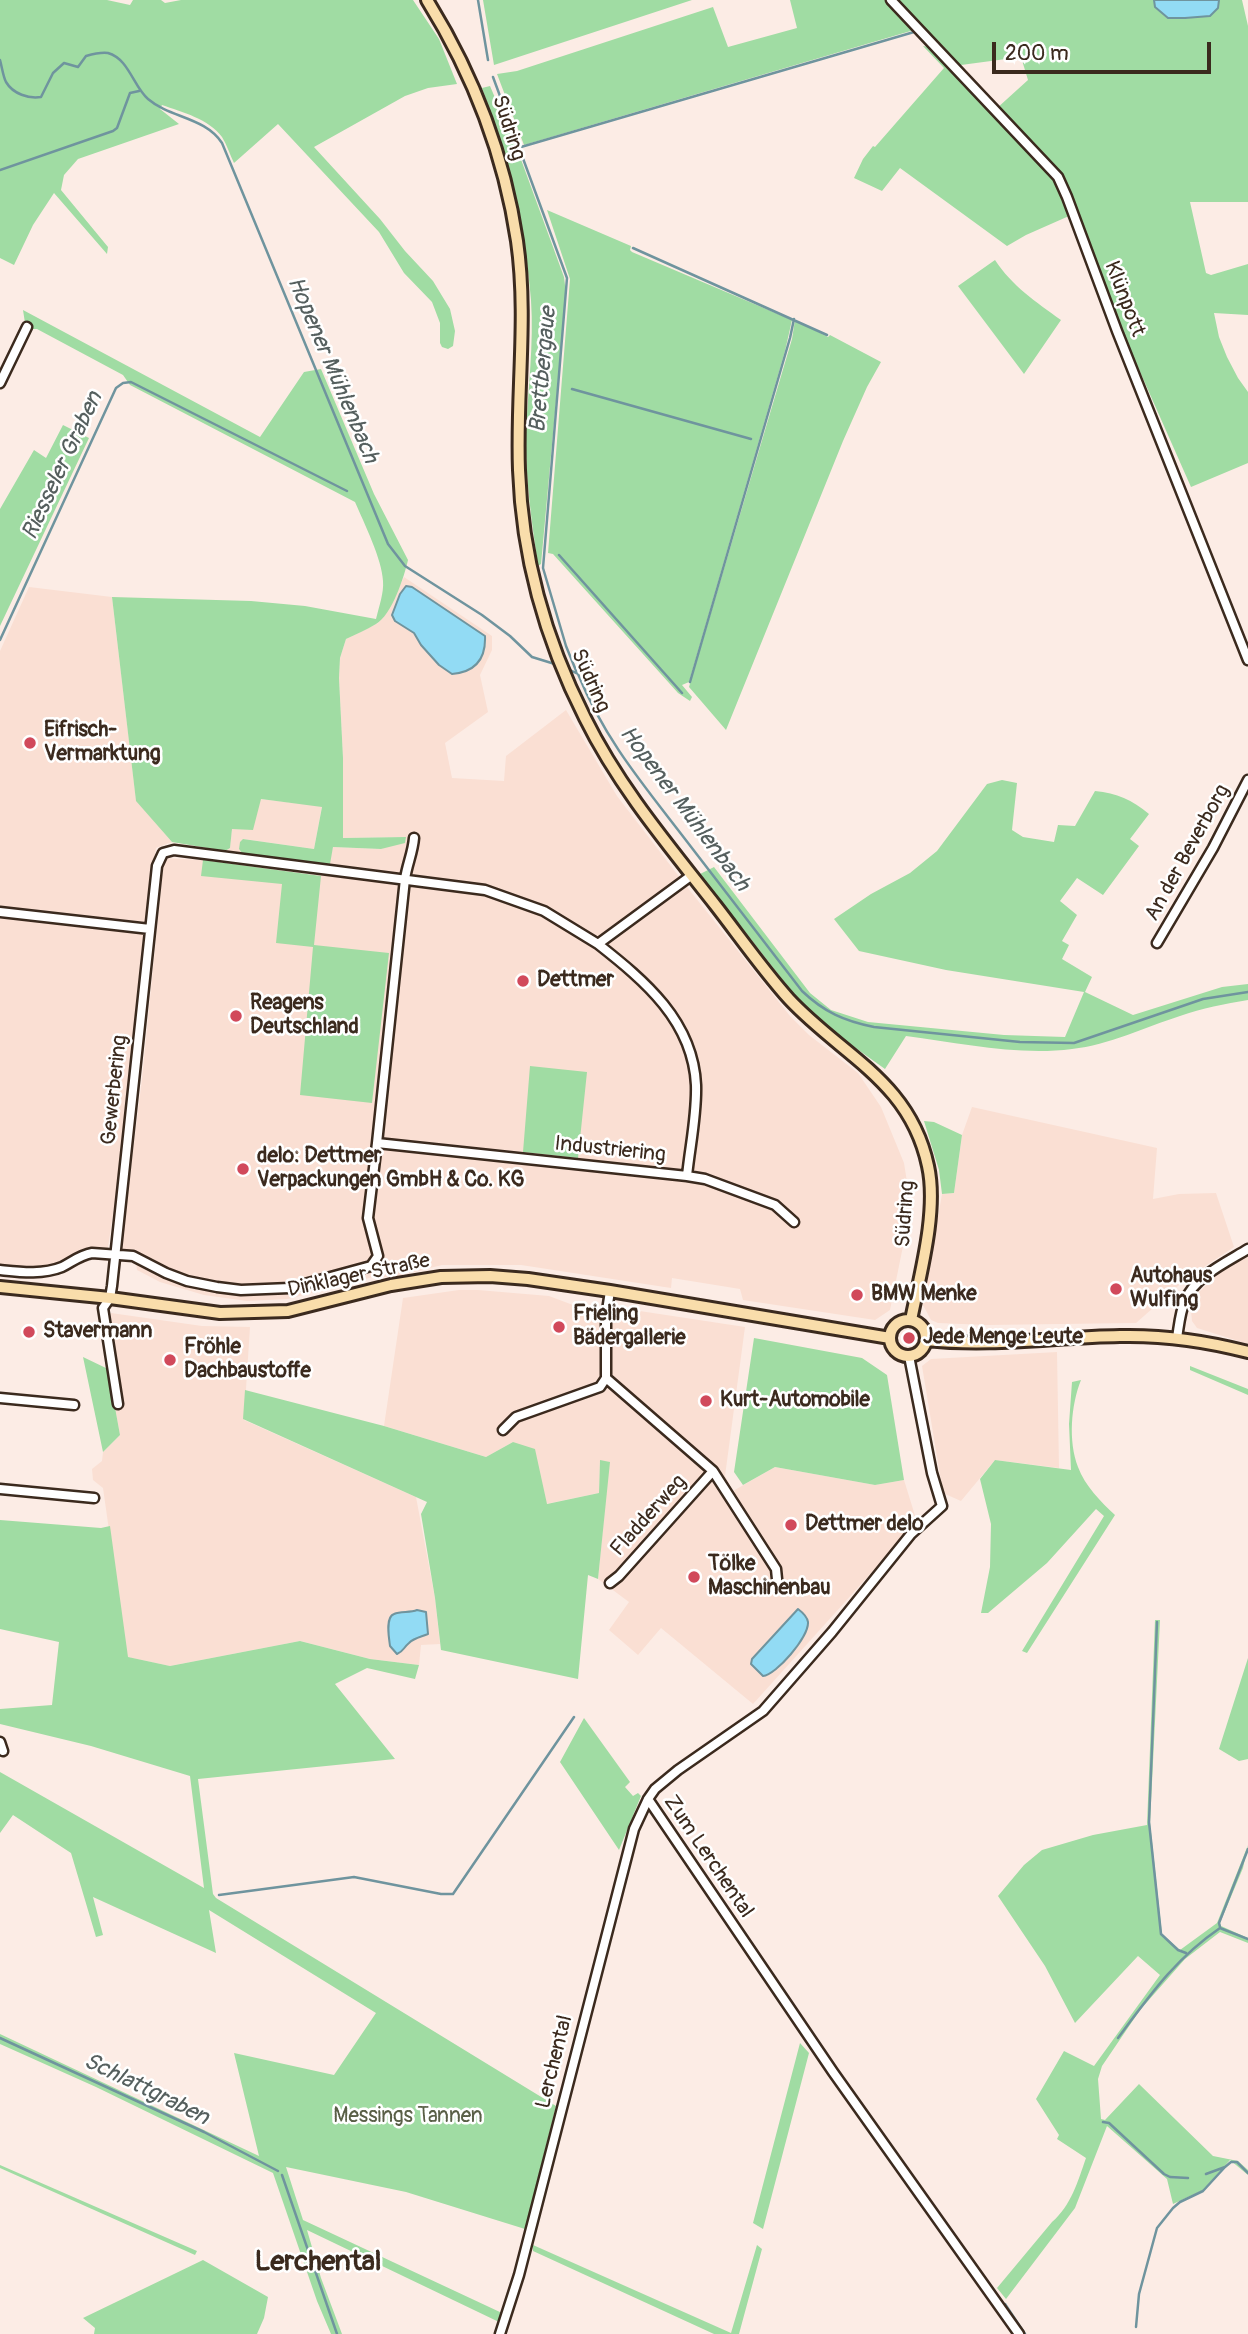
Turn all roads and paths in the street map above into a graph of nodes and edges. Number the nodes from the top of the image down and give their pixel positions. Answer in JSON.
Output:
{"nodes":[{"id":1,"x":427,"y":0,"type":"edge"},
{"id":2,"x":891,"y":0,"type":"edge"},
{"id":3,"x":27,"y":327,"type":"dead end"},
{"id":4,"x":0,"y":383,"type":"edge"},
{"id":5,"x":1248,"y":660,"type":"edge"},
{"id":6,"x":1248,"y":780,"type":"edge"},
{"id":7,"x":414,"y":838,"type":"dead end"},
{"id":8,"x":163,"y":853,"type":"joint"},
{"id":9,"x":692,"y":874,"type":"junction"},
{"id":10,"x":405,"y":879,"type":"junction"},
{"id":11,"x":0,"y":912,"type":"edge"},
{"id":12,"x":150,"y":929,"type":"junction"},
{"id":13,"x":1157,"y":943,"type":"dead end"},
{"id":14,"x":598,"y":944,"type":"junction"},
{"id":15,"x":377,"y":1143,"type":"junction"},
{"id":16,"x":687,"y":1176,"type":"junction"},
{"id":17,"x":793,"y":1222,"type":"dead end"},
{"id":18,"x":1248,"y":1249,"type":"edge"},
{"id":19,"x":115,"y":1255,"type":"junction"},
{"id":20,"x":0,"y":1269,"type":"edge"},
{"id":21,"x":0,"y":1287,"type":"edge"},
{"id":22,"x":610,"y":1291,"type":"junction"},
{"id":23,"x":110,"y":1298,"type":"junction"},
{"id":24,"x":911,"y":1320,"type":"junction"},
{"id":25,"x":890,"y":1338,"type":"junction"},
{"id":26,"x":1177,"y":1338,"type":"junction"},
{"id":27,"x":926,"y":1340,"type":"junction"},
{"id":28,"x":1248,"y":1352,"type":"edge"},
{"id":29,"x":909,"y":1356,"type":"junction"},
{"id":30,"x":606,"y":1378,"type":"junction"},
{"id":31,"x":0,"y":1398,"type":"edge"},
{"id":32,"x":118,"y":1404,"type":"dead end"},
{"id":33,"x":74,"y":1405,"type":"dead end"},
{"id":34,"x":503,"y":1430,"type":"dead end"},
{"id":35,"x":713,"y":1471,"type":"junction"},
{"id":36,"x":0,"y":1489,"type":"edge"},
{"id":37,"x":94,"y":1498,"type":"dead end"},
{"id":38,"x":610,"y":1583,"type":"dead end"},
{"id":39,"x":778,"y":1589,"type":"dead end"},
{"id":40,"x":648,"y":1799,"type":"junction"},
{"id":41,"x":500,"y":2334,"type":"edge"},
{"id":42,"x":1018,"y":2334,"type":"edge"}],
"edges":[{"from":1,"to":9,"type":"main road","name":"Südring"},
{"from":2,"to":5,"type":"street","name":"Klünpott"},
{"from":3,"to":4,"type":"street"},
{"from":6,"to":13,"type":"street","name":"An der Beverborg"},
{"from":7,"to":10,"type":"street"},
{"from":8,"to":10,"type":"street","name":"Industriering"},
{"from":8,"to":12,"type":"street","name":"Gewerbering"},
{"from":9,"to":14,"type":"street"},
{"from":9,"to":24,"type":"main road","name":"Südring"},
{"from":10,"to":14,"type":"street","name":"Industriering"},
{"from":10,"to":15,"type":"street"},
{"from":11,"to":12,"type":"street"},
{"from":12,"to":19,"type":"street","name":"Gewerbering"},
{"from":14,"to":16,"type":"street","name":"Industriering"},
{"from":15,"to":16,"type":"street","name":"Industriering"},
{"from":15,"to":19,"type":"street"},
{"from":16,"to":17,"type":"street","name":"Industriering"},
{"from":18,"to":26,"type":"street"},
{"from":19,"to":20,"type":"street"},
{"from":19,"to":23,"type":"street","name":"Gewerbering"},
{"from":21,"to":23,"type":"main road","name":"Dinklager Straße"},
{"from":22,"to":23,"type":"main road","name":"Dinklager Straße"},
{"from":22,"to":25,"type":"main road","name":"Dinklager Straße"},
{"from":22,"to":30,"type":"street"},
{"from":23,"to":32,"type":"street","name":"Gewerbering"},
{"from":24,"to":25,"type":"main road"},
{"from":24,"to":27,"type":"main road"},
{"from":25,"to":29,"type":"main road"},
{"from":26,"to":27,"type":"main road"},
{"from":26,"to":28,"type":"main road"},
{"from":27,"to":29,"type":"main road"},
{"from":29,"to":40,"type":"street","name":"Zum Lerchental"},
{"from":30,"to":34,"type":"street"},
{"from":30,"to":35,"type":"street","name":"Fladderweg"},
{"from":31,"to":33,"type":"street"},
{"from":35,"to":38,"type":"street","name":"Fladderweg"},
{"from":35,"to":39,"type":"street","name":"Fladderweg"},
{"from":36,"to":37,"type":"street"},
{"from":40,"to":41,"type":"street","name":"Lerchental"},
{"from":40,"to":42,"type":"street","name":"Zum Lerchental"}]}
